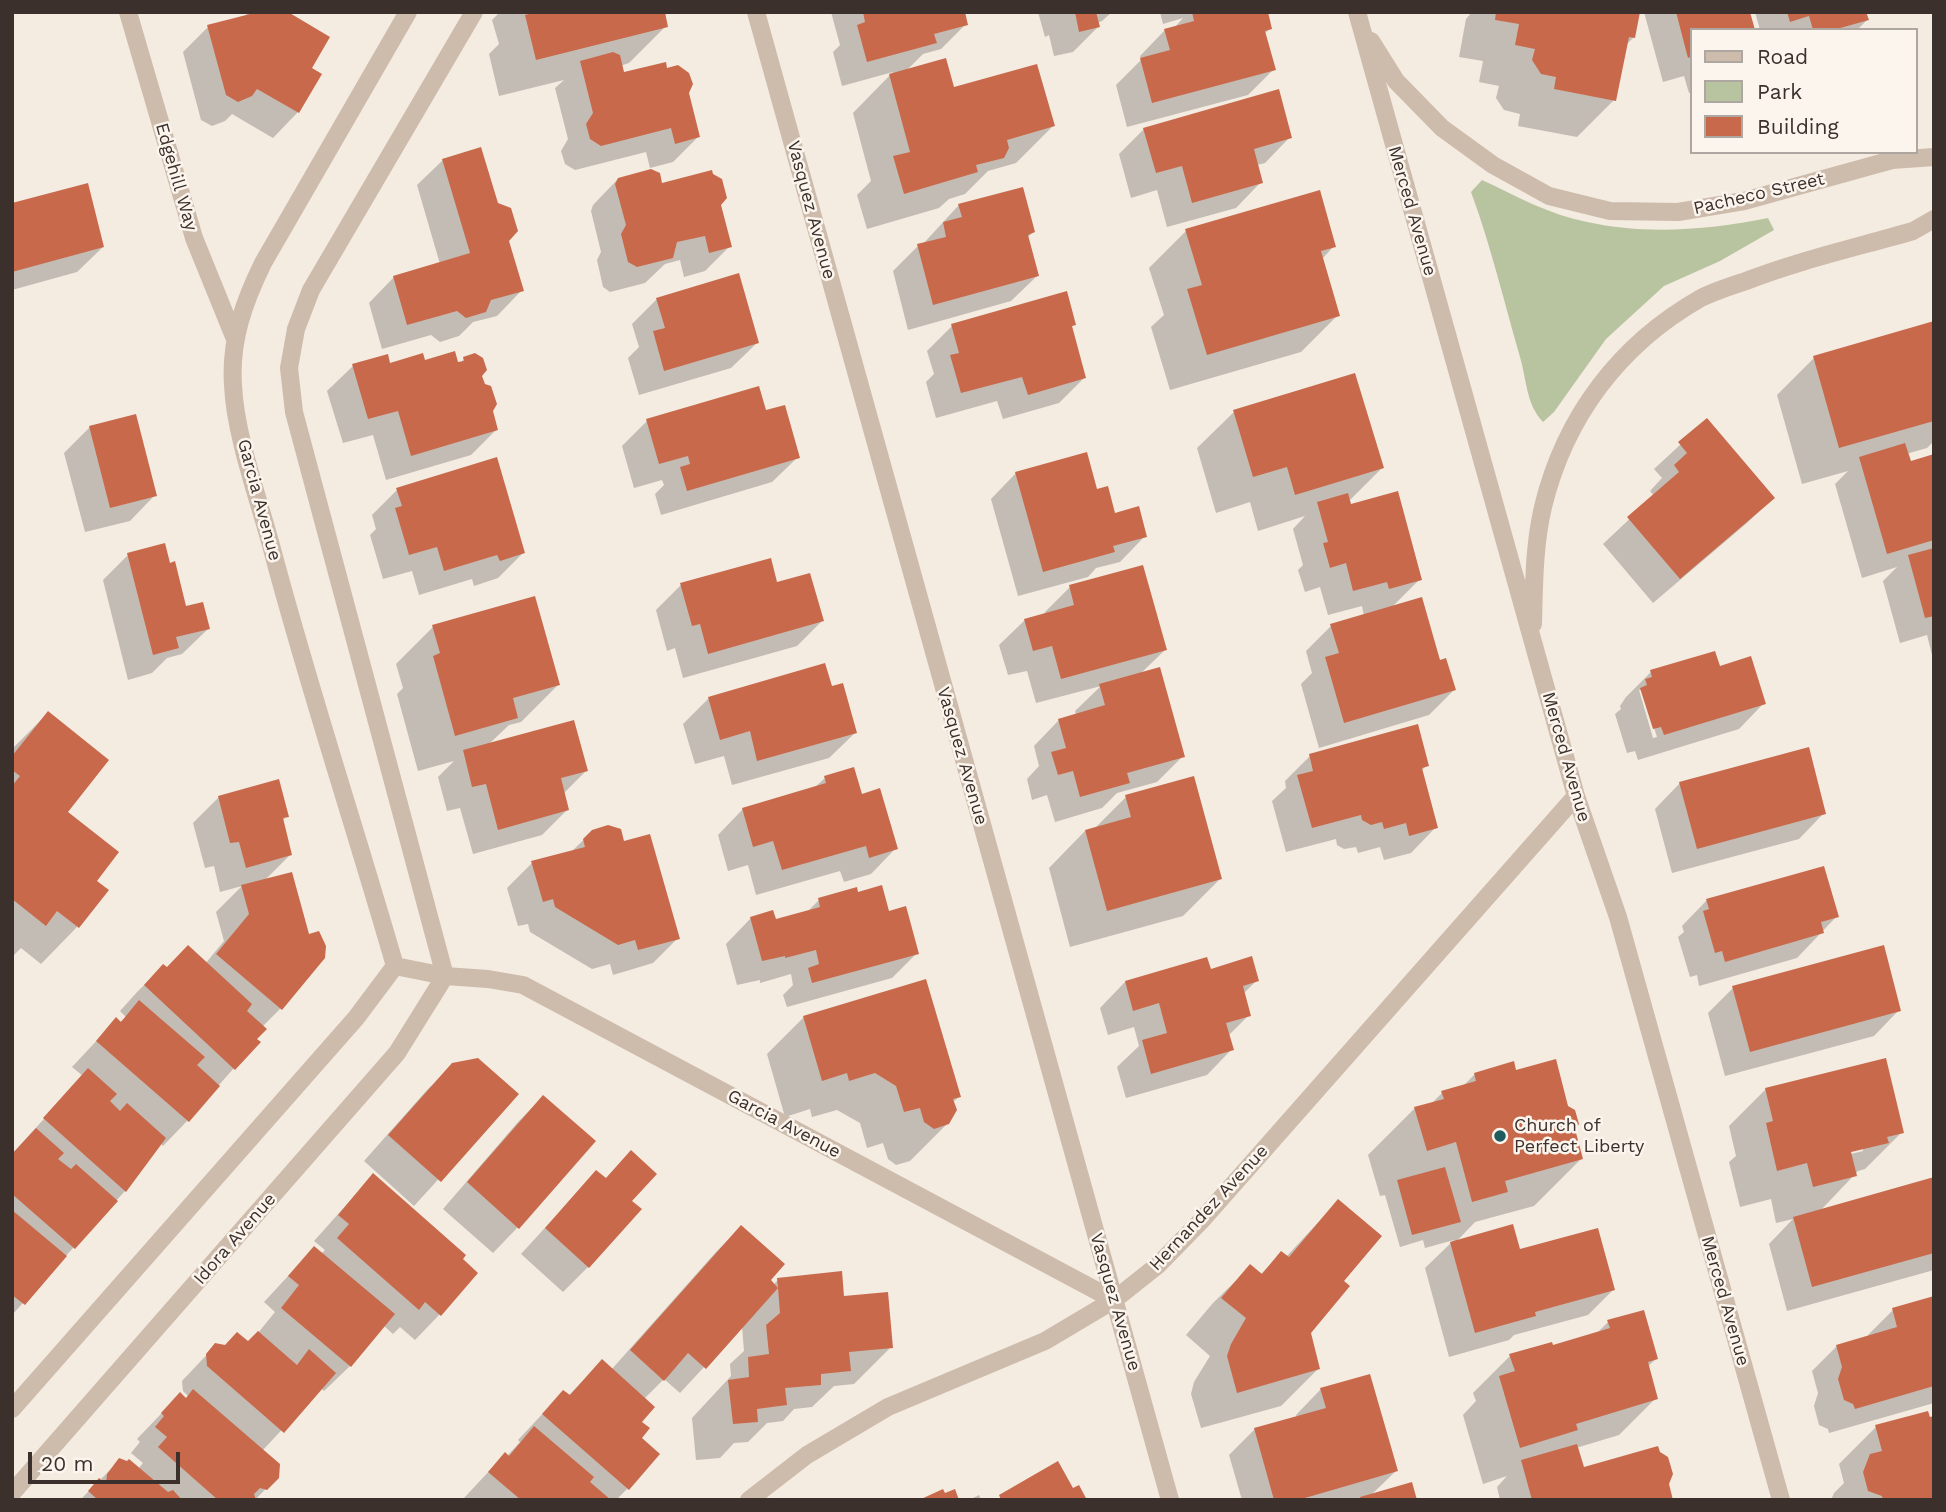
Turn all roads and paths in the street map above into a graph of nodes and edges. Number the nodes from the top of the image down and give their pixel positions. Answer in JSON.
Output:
{"nodes":[{"id":1,"x":128,"y":12,"type":"edge"},
{"id":2,"x":408,"y":12,"type":"edge"},
{"id":3,"x":474,"y":12,"type":"edge"},
{"id":4,"x":756,"y":12,"type":"edge"},
{"id":5,"x":1359,"y":18,"type":"edge"},
{"id":6,"x":1934,"y":157,"type":"edge"},
{"id":7,"x":1934,"y":219,"type":"edge"},
{"id":8,"x":235,"y":339,"type":"junction"},
{"id":9,"x":1532,"y":641,"type":"junction"},
{"id":10,"x":1576,"y":796,"type":"junction"},
{"id":11,"x":395,"y":966,"type":"junction"},
{"id":12,"x":445,"y":975,"type":"junction"},
{"id":13,"x":1114,"y":1300,"type":"junction"},
{"id":14,"x":12,"y":1409,"type":"edge"},
{"id":15,"x":12,"y":1493,"type":"edge"},
{"id":16,"x":749,"y":1500,"type":"edge"},
{"id":17,"x":1170,"y":1500,"type":"edge"},
{"id":18,"x":1781,"y":1500,"type":"edge"}],
"edges":[{"from":1,"to":8,"type":"street","name":"Edgehill Way"},
{"from":2,"to":8,"type":"street","name":"Garcia Avenue"},
{"from":3,"to":12,"type":"street"},
{"from":4,"to":13,"type":"street","name":"Vasquez Avenue"},
{"from":5,"to":6,"type":"street","name":"Pacheco Street"},
{"from":5,"to":9,"type":"street","name":"Merced Avenue"},
{"from":7,"to":9,"type":"street"},
{"from":8,"to":11,"type":"street","name":"Garcia Avenue"},
{"from":9,"to":10,"type":"street","name":"Merced Avenue"},
{"from":10,"to":13,"type":"street","name":"Hernandez Avenue"},
{"from":10,"to":18,"type":"street","name":"Merced Avenue"},
{"from":11,"to":12,"type":"street","name":"Garcia Avenue"},
{"from":11,"to":14,"type":"street"},
{"from":12,"to":13,"type":"street","name":"Garcia Avenue"},
{"from":12,"to":15,"type":"street","name":"Idora Avenue"},
{"from":13,"to":16,"type":"street","name":"Hernandez Avenue"},
{"from":13,"to":17,"type":"street","name":"Vasquez Avenue"}]}
